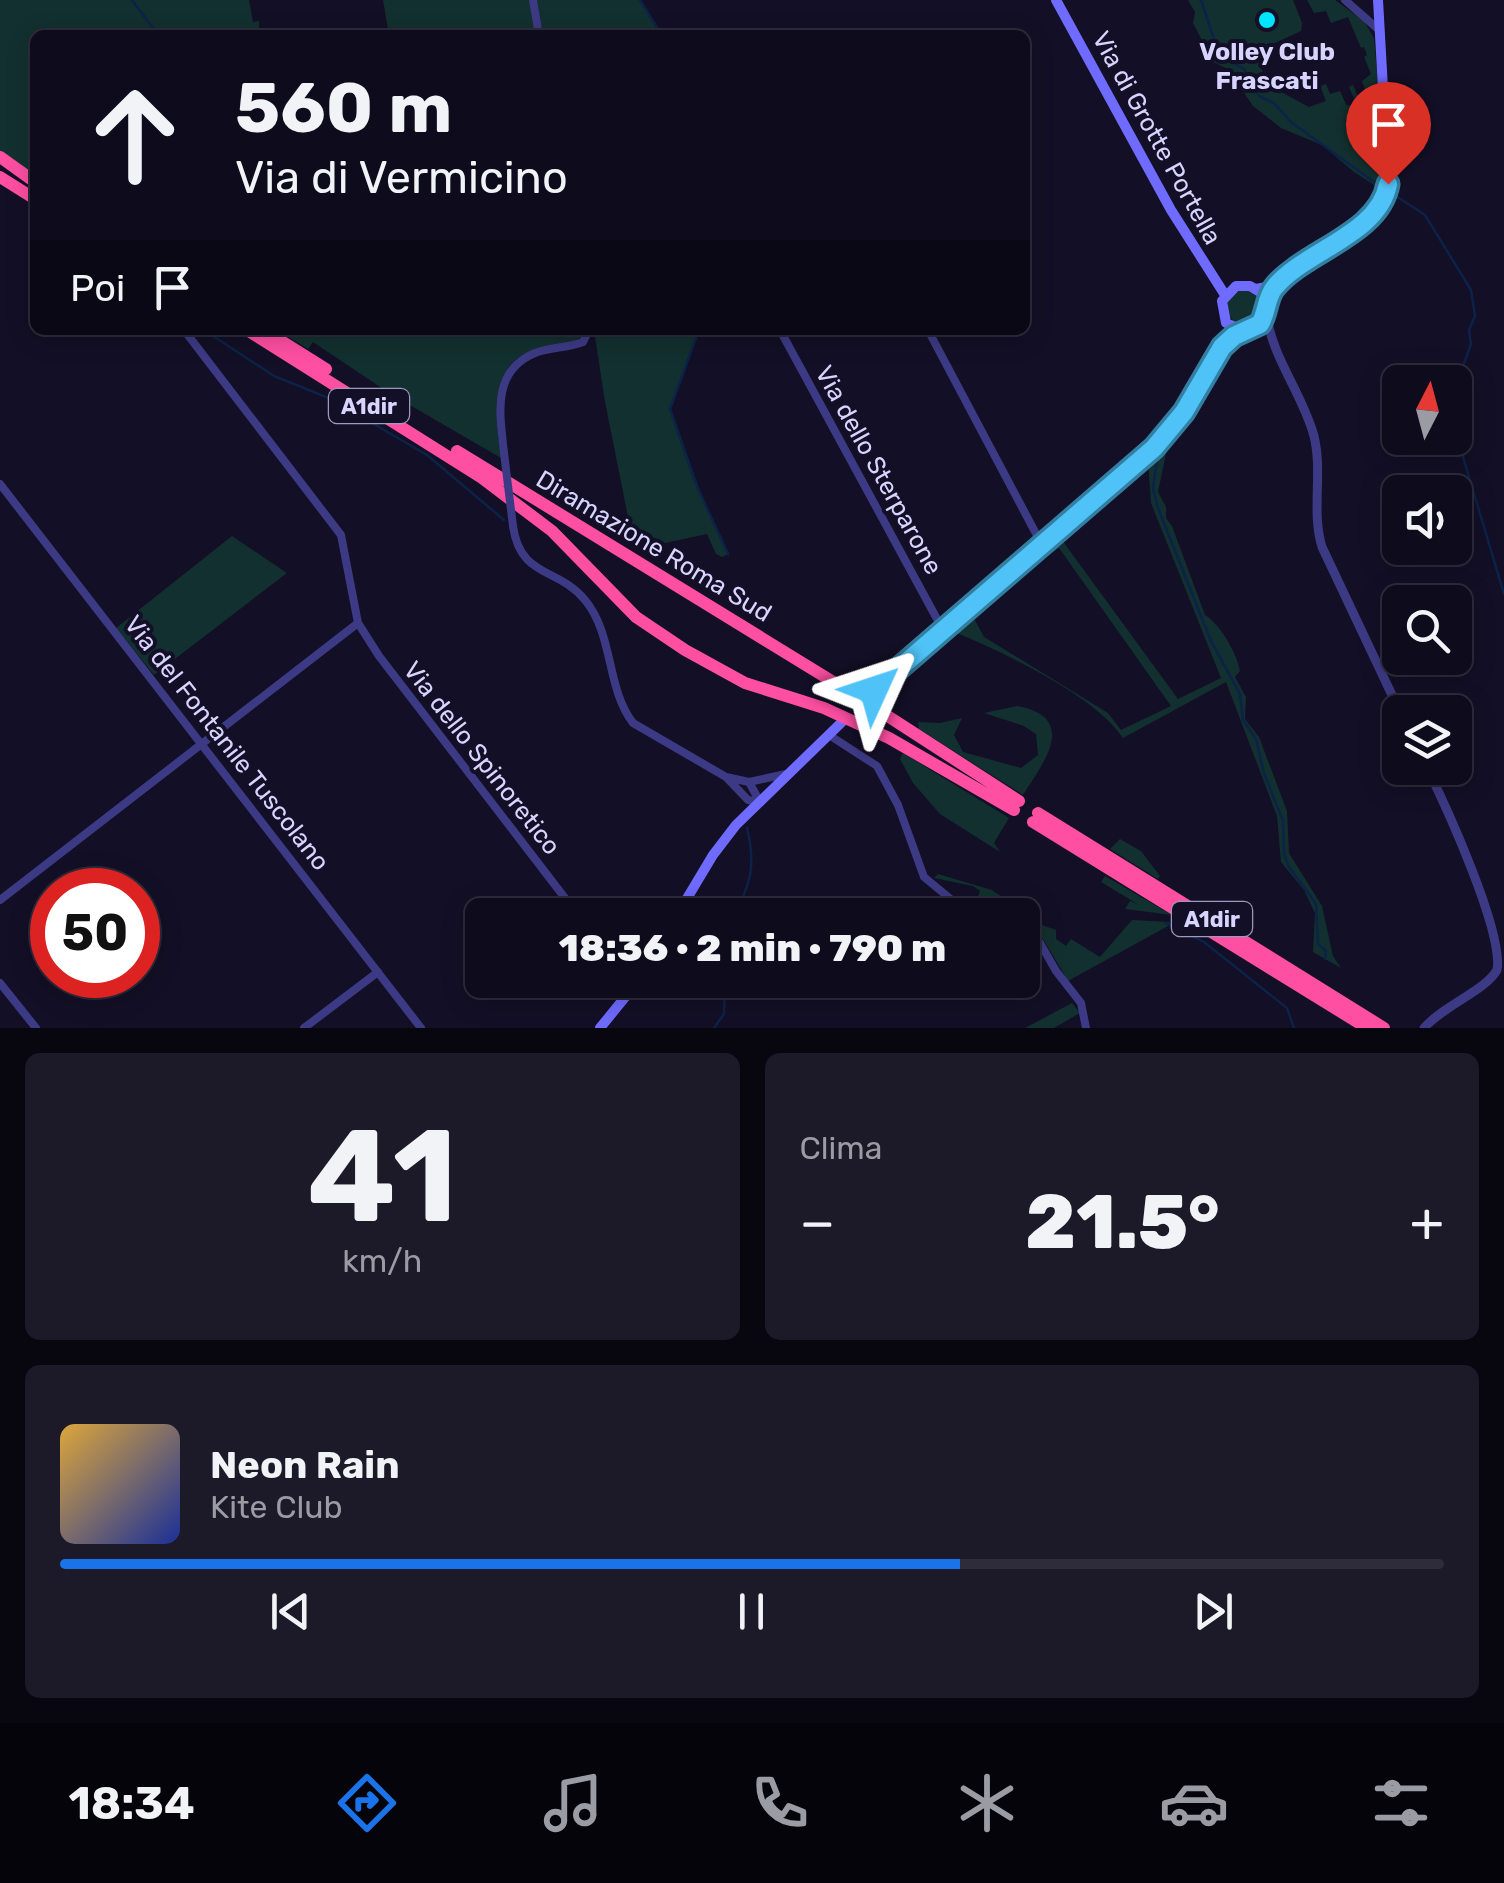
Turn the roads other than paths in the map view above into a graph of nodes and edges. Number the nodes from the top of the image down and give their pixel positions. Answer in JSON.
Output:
{"nodes":[{"id":1,"x":533,"y":0,"type":"edge"},
{"id":2,"x":1056,"y":0,"type":"edge"},
{"id":3,"x":1344,"y":0,"type":"edge"},
{"id":4,"x":1376,"y":1,"type":"edge"},
{"id":5,"x":1355,"y":8,"type":"junction"},
{"id":6,"x":538,"y":30,"type":"edge"},
{"id":7,"x":1379,"y":30,"type":"junction"},
{"id":8,"x":0,"y":157,"type":"edge"},
{"id":9,"x":0,"y":165,"type":"edge"},
{"id":10,"x":0,"y":177,"type":"edge"},
{"id":11,"x":30,"y":180,"type":"edge"},
{"id":12,"x":30,"y":181,"type":"edge"},
{"id":13,"x":30,"y":196,"type":"edge"},
{"id":14,"x":1277,"y":285,"type":"junction"},
{"id":15,"x":1256,"y":289,"type":"junction"},
{"id":16,"x":1225,"y":294,"type":"junction"},
{"id":17,"x":1266,"y":311,"type":"junction"},
{"id":18,"x":1222,"y":316,"type":"junction"},
{"id":19,"x":1246,"y":330,"type":"junction"},
{"id":20,"x":188,"y":335,"type":"edge"},
{"id":21,"x":255,"y":335,"type":"edge"},
{"id":22,"x":272,"y":335,"type":"edge"},
{"id":23,"x":586,"y":335,"type":"edge"},
{"id":24,"x":783,"y":335,"type":"edge"},
{"id":25,"x":931,"y":335,"type":"edge"},
{"id":26,"x":1273,"y":345,"type":"junction"},
{"id":27,"x":1222,"y":347,"type":"junction"},
{"id":28,"x":0,"y":484,"type":"edge"},
{"id":29,"x":1042,"y":545,"type":"junction"},
{"id":30,"x":358,"y":623,"type":"junction"},
{"id":31,"x":944,"y":630,"type":"junction"},
{"id":32,"x":874,"y":690,"type":"dead end"},
{"id":33,"x":1392,"y":695,"type":"edge"},
{"id":34,"x":843,"y":721,"type":"dead end"},
{"id":35,"x":829,"y":735,"type":"junction"},
{"id":36,"x":201,"y":742,"type":"junction"},
{"id":37,"x":790,"y":773,"type":"junction"},
{"id":38,"x":726,"y":777,"type":"junction"},
{"id":39,"x":748,"y":782,"type":"junction"},
{"id":40,"x":1435,"y":785,"type":"edge"},
{"id":41,"x":743,"y":795,"type":"junction"},
{"id":42,"x":760,"y":802,"type":"junction"},
{"id":43,"x":738,"y":822,"type":"junction"},
{"id":44,"x":565,"y":898,"type":"edge"},
{"id":45,"x":687,"y":898,"type":"edge"},
{"id":46,"x":949,"y":898,"type":"edge"},
{"id":47,"x":0,"y":900,"type":"edge"},
{"id":48,"x":1040,"y":943,"type":"edge"},
{"id":49,"x":1502,"y":966,"type":"edge"},
{"id":50,"x":378,"y":972,"type":"junction"},
{"id":51,"x":0,"y":983,"type":"edge"},
{"id":52,"x":622,"y":998,"type":"edge"},
{"id":53,"x":36,"y":1028,"type":"edge"},
{"id":54,"x":304,"y":1028,"type":"edge"},
{"id":55,"x":421,"y":1028,"type":"edge"},
{"id":56,"x":600,"y":1028,"type":"edge"},
{"id":57,"x":1086,"y":1028,"type":"edge"},
{"id":58,"x":1367,"y":1028,"type":"edge"},
{"id":59,"x":1384,"y":1028,"type":"edge"},
{"id":60,"x":1424,"y":1028,"type":"edge"}],
"edges":[{"from":1,"to":6,"type":"street"},
{"from":2,"to":16,"type":"main road","name":"Via di Grotte Portella"},
{"from":3,"to":5,"type":"street"},
{"from":4,"to":5,"type":"street"},
{"from":4,"to":7,"type":"main road"},
{"from":5,"to":7,"type":"street"},
{"from":7,"to":14,"type":"main road"},
{"from":8,"to":11,"type":"highway"},
{"from":9,"to":12,"type":"highway"},
{"from":10,"to":13,"type":"highway"},
{"from":14,"to":15,"type":"main road"},
{"from":14,"to":17,"type":"main road"},
{"from":15,"to":16,"type":"main road"},
{"from":15,"to":17,"type":"main road"},
{"from":16,"to":18,"type":"main road"},
{"from":17,"to":19,"type":"main road"},
{"from":17,"to":26,"type":"street"},
{"from":18,"to":19,"type":"main road"},
{"from":18,"to":27,"type":"main road"},
{"from":19,"to":26,"type":"street"},
{"from":19,"to":27,"type":"main road"},
{"from":20,"to":30,"type":"street"},
{"from":21,"to":22,"type":"highway","name":"Diramazione Roma Sud","number":"A1dir"},
{"from":23,"to":38,"type":"street","bridge":true},
{"from":24,"to":31,"type":"street","name":"Via dello Sterparone"},
{"from":25,"to":29,"type":"street"},
{"from":26,"to":33,"type":"street"},
{"from":27,"to":29,"type":"main road"},
{"from":28,"to":36,"type":"street","name":"Via del Fontanile Tuscolano"},
{"from":29,"to":31,"type":"main road"},
{"from":30,"to":36,"type":"street"},
{"from":30,"to":44,"type":"street","name":"Via dello Spinoretico"},
{"from":31,"to":32,"type":"main road"},
{"from":34,"to":35,"type":"main road"},
{"from":35,"to":37,"type":"main road"},
{"from":35,"to":46,"type":"street"},
{"from":36,"to":47,"type":"street"},
{"from":36,"to":50,"type":"street","name":"Via del Fontanile Tuscolano"},
{"from":37,"to":39,"type":"street"},
{"from":37,"to":42,"type":"main road"},
{"from":38,"to":39,"type":"street"},
{"from":38,"to":41,"type":"street"},
{"from":39,"to":42,"type":"street"},
{"from":40,"to":49,"type":"street"},
{"from":41,"to":42,"type":"street"},
{"from":41,"to":43,"type":"street"},
{"from":42,"to":43,"type":"main road"},
{"from":43,"to":45,"type":"main road"},
{"from":48,"to":57,"type":"street"},
{"from":49,"to":60,"type":"street"},
{"from":50,"to":54,"type":"street"},
{"from":50,"to":55,"type":"street","name":"Via del Fontanile Tuscolano"},
{"from":51,"to":53,"type":"street"},
{"from":52,"to":56,"type":"main road"},
{"from":58,"to":59,"type":"highway","number":"A1dir"}]}
